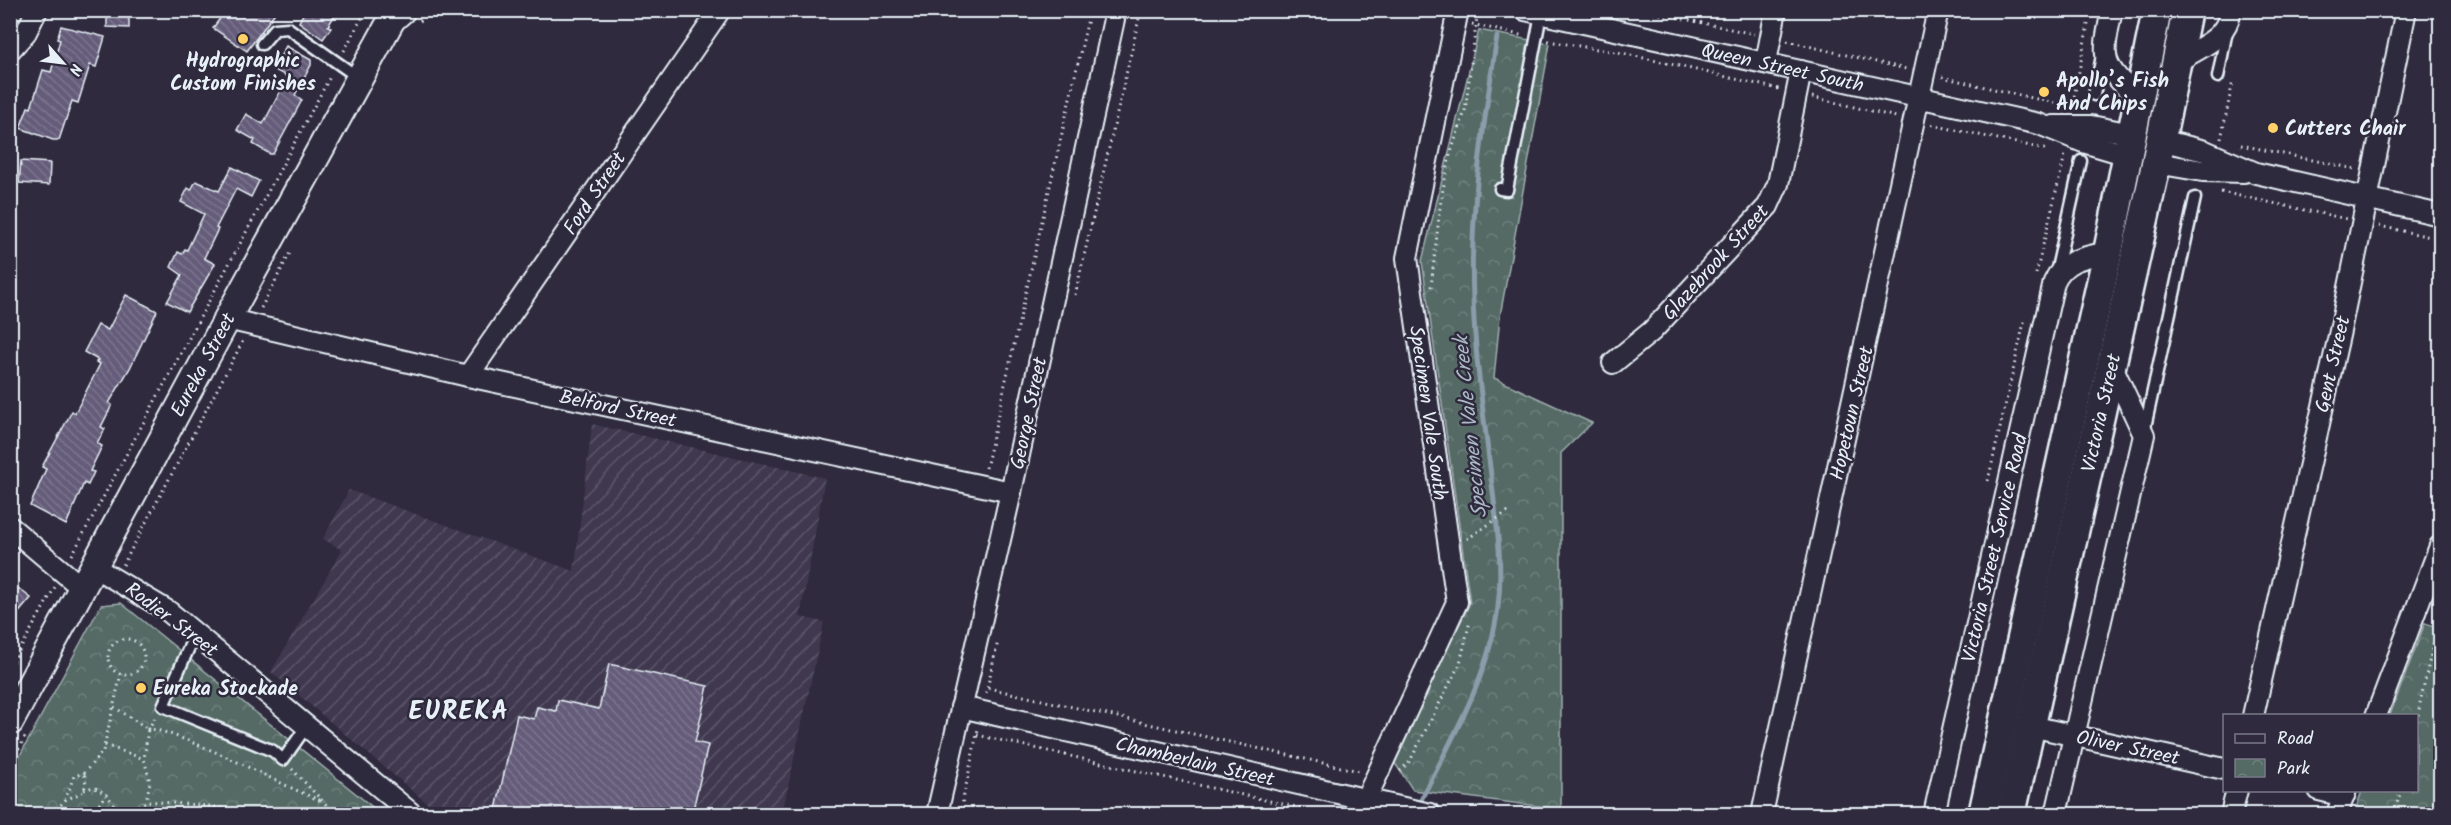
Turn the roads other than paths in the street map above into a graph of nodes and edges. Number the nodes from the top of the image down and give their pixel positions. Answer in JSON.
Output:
{"nodes":[{"id":1,"x":37,"y":10,"type":"edge"},
{"id":2,"x":720,"y":10,"type":"edge"},
{"id":3,"x":1116,"y":10,"type":"edge"},
{"id":4,"x":1776,"y":10,"type":"edge"},
{"id":5,"x":1938,"y":10,"type":"edge"},
{"id":6,"x":2112,"y":10,"type":"edge"},
{"id":7,"x":2157,"y":10,"type":"edge"},
{"id":8,"x":2187,"y":10,"type":"edge"},
{"id":9,"x":2406,"y":10,"type":"edge"},
{"id":10,"x":1533,"y":12,"type":"edge"},
{"id":11,"x":392,"y":13,"type":"edge"},
{"id":12,"x":1456,"y":16,"type":"edge"},
{"id":13,"x":2230,"y":16,"type":"edge"},
{"id":14,"x":262,"y":44,"type":"dead end"},
{"id":15,"x":2104,"y":47,"type":"junction"},
{"id":16,"x":10,"y":50,"type":"edge"},
{"id":17,"x":1766,"y":62,"type":"junction"},
{"id":18,"x":2176,"y":63,"type":"junction"},
{"id":19,"x":1801,"y":71,"type":"junction"},
{"id":20,"x":2218,"y":77,"type":"dead end"},
{"id":21,"x":359,"y":78,"type":"junction"},
{"id":22,"x":2094,"y":95,"type":"dead end"},
{"id":23,"x":1921,"y":97,"type":"junction"},
{"id":24,"x":2139,"y":100,"type":"junction"},
{"id":25,"x":2130,"y":145,"type":"junction"},
{"id":26,"x":2158,"y":151,"type":"junction"},
{"id":27,"x":2081,"y":161,"type":"dead end"},
{"id":28,"x":1500,"y":189,"type":"dead end"},
{"id":29,"x":2195,"y":198,"type":"dead end"},
{"id":30,"x":2368,"y":199,"type":"junction"},
{"id":31,"x":2440,"y":215,"type":"edge"},
{"id":32,"x":2108,"y":252,"type":"junction"},
{"id":33,"x":2054,"y":282,"type":"junction"},
{"id":34,"x":227,"y":320,"type":"junction"},
{"id":35,"x":1613,"y":363,"type":"dead end"},
{"id":36,"x":2112,"y":366,"type":"junction"},
{"id":37,"x":468,"y":376,"type":"junction"},
{"id":38,"x":2144,"y":435,"type":"junction"},
{"id":39,"x":1011,"y":492,"type":"junction"},
{"id":40,"x":10,"y":527,"type":"edge"},
{"id":41,"x":2440,"y":546,"type":"edge"},
{"id":42,"x":88,"y":578,"type":"junction"},
{"id":43,"x":195,"y":634,"type":"junction"},
{"id":44,"x":962,"y":707,"type":"junction"},
{"id":45,"x":2253,"y":714,"type":"edge"},
{"id":46,"x":2377,"y":714,"type":"edge"},
{"id":47,"x":2031,"y":726,"type":"junction"},
{"id":48,"x":306,"y":727,"type":"junction"},
{"id":49,"x":18,"y":729,"type":"edge"},
{"id":50,"x":2073,"y":735,"type":"junction"},
{"id":51,"x":2223,"y":769,"type":"edge"},
{"id":52,"x":2236,"y":792,"type":"edge"},
{"id":53,"x":2345,"y":793,"type":"edge"},
{"id":54,"x":1365,"y":801,"type":"junction"},
{"id":55,"x":412,"y":814,"type":"edge"},
{"id":56,"x":937,"y":814,"type":"edge"},
{"id":57,"x":1430,"y":814,"type":"edge"},
{"id":58,"x":1762,"y":814,"type":"edge"},
{"id":59,"x":1934,"y":814,"type":"edge"},
{"id":60,"x":1983,"y":814,"type":"edge"},
{"id":61,"x":2011,"y":814,"type":"edge"},
{"id":62,"x":2056,"y":814,"type":"edge"},
{"id":63,"x":2231,"y":814,"type":"edge"},
{"id":64,"x":2337,"y":814,"type":"edge"}],
"edges":[{"from":1,"to":16,"type":"street"},
{"from":2,"to":37,"type":"street","name":"Ford Street"},
{"from":3,"to":39,"type":"street","name":"George Street"},
{"from":4,"to":17,"type":"street"},
{"from":5,"to":23,"type":"street","name":"Hopetoun Street"},
{"from":6,"to":15,"type":"street"},
{"from":7,"to":24,"type":"main road","name":"Victoria Street"},
{"from":8,"to":18,"type":"main road","name":"Victoria Street"},
{"from":9,"to":30,"type":"street","name":"Gent Street"},
{"from":10,"to":17,"type":"street","name":"Queen Street South"},
{"from":10,"to":28,"type":"lane"},
{"from":11,"to":21,"type":"street","name":"Eureka Street"},
{"from":12,"to":54,"type":"street","name":"Specimen Vale South"},
{"from":13,"to":18,"type":"street"},
{"from":13,"to":20,"type":"lane"},
{"from":14,"to":21,"type":"lane"},
{"from":15,"to":22,"type":"lane"},
{"from":15,"to":24,"type":"street"},
{"from":17,"to":19,"type":"street","name":"Queen Street South"},
{"from":18,"to":26,"type":"main road","name":"Victoria Street"},
{"from":19,"to":23,"type":"street","name":"Queen Street South"},
{"from":19,"to":35,"type":"street","name":"Glazebrook Street"},
{"from":21,"to":34,"type":"street","name":"Eureka Street"},
{"from":23,"to":25,"type":"street","name":"Queen Street South"},
{"from":23,"to":58,"type":"street","name":"Hopetoun Street"},
{"from":24,"to":25,"type":"main road","name":"Victoria Street"},
{"from":25,"to":26,"type":"main road","name":"Queen Street South"},
{"from":25,"to":32,"type":"main road","name":"Victoria Street"},
{"from":26,"to":30,"type":"street"},
{"from":26,"to":36,"type":"main road","name":"Victoria Street"},
{"from":27,"to":33,"type":"lane","name":"Victoria Street Service Road"},
{"from":29,"to":38,"type":"lane"},
{"from":30,"to":31,"type":"street"},
{"from":30,"to":45,"type":"street","name":"Gent Street"},
{"from":32,"to":33,"type":"street"},
{"from":32,"to":60,"type":"main road","name":"Victoria Street"},
{"from":33,"to":59,"type":"street","name":"Victoria Street Service Road"},
{"from":34,"to":37,"type":"street","name":"Belford Street"},
{"from":34,"to":42,"type":"street","name":"Eureka Street"},
{"from":36,"to":38,"type":"street"},
{"from":36,"to":47,"type":"main road","name":"Victoria Street"},
{"from":37,"to":39,"type":"street","name":"Belford Street"},
{"from":38,"to":50,"type":"street"},
{"from":39,"to":44,"type":"street","name":"George Street"},
{"from":40,"to":42,"type":"street","name":"Rodier Street"},
{"from":41,"to":46,"type":"street"},
{"from":42,"to":43,"type":"street","name":"Rodier Street"},
{"from":42,"to":49,"type":"street","name":"Eureka Street"},
{"from":43,"to":48,"type":"street","name":"Rodier Street"},
{"from":43,"to":48,"type":"lane"},
{"from":44,"to":54,"type":"street","name":"Chamberlain Street"},
{"from":44,"to":56,"type":"street","name":"George Street"},
{"from":47,"to":50,"type":"street","name":"Oliver Street"},
{"from":47,"to":61,"type":"main road","name":"Victoria Street"},
{"from":48,"to":55,"type":"street","name":"Rodier Street"},
{"from":50,"to":51,"type":"street","name":"Oliver Street"},
{"from":50,"to":62,"type":"street"},
{"from":52,"to":63,"type":"street"},
{"from":53,"to":64,"type":"street"},
{"from":54,"to":57,"type":"street","name":"Chamberlain Street"}]}
